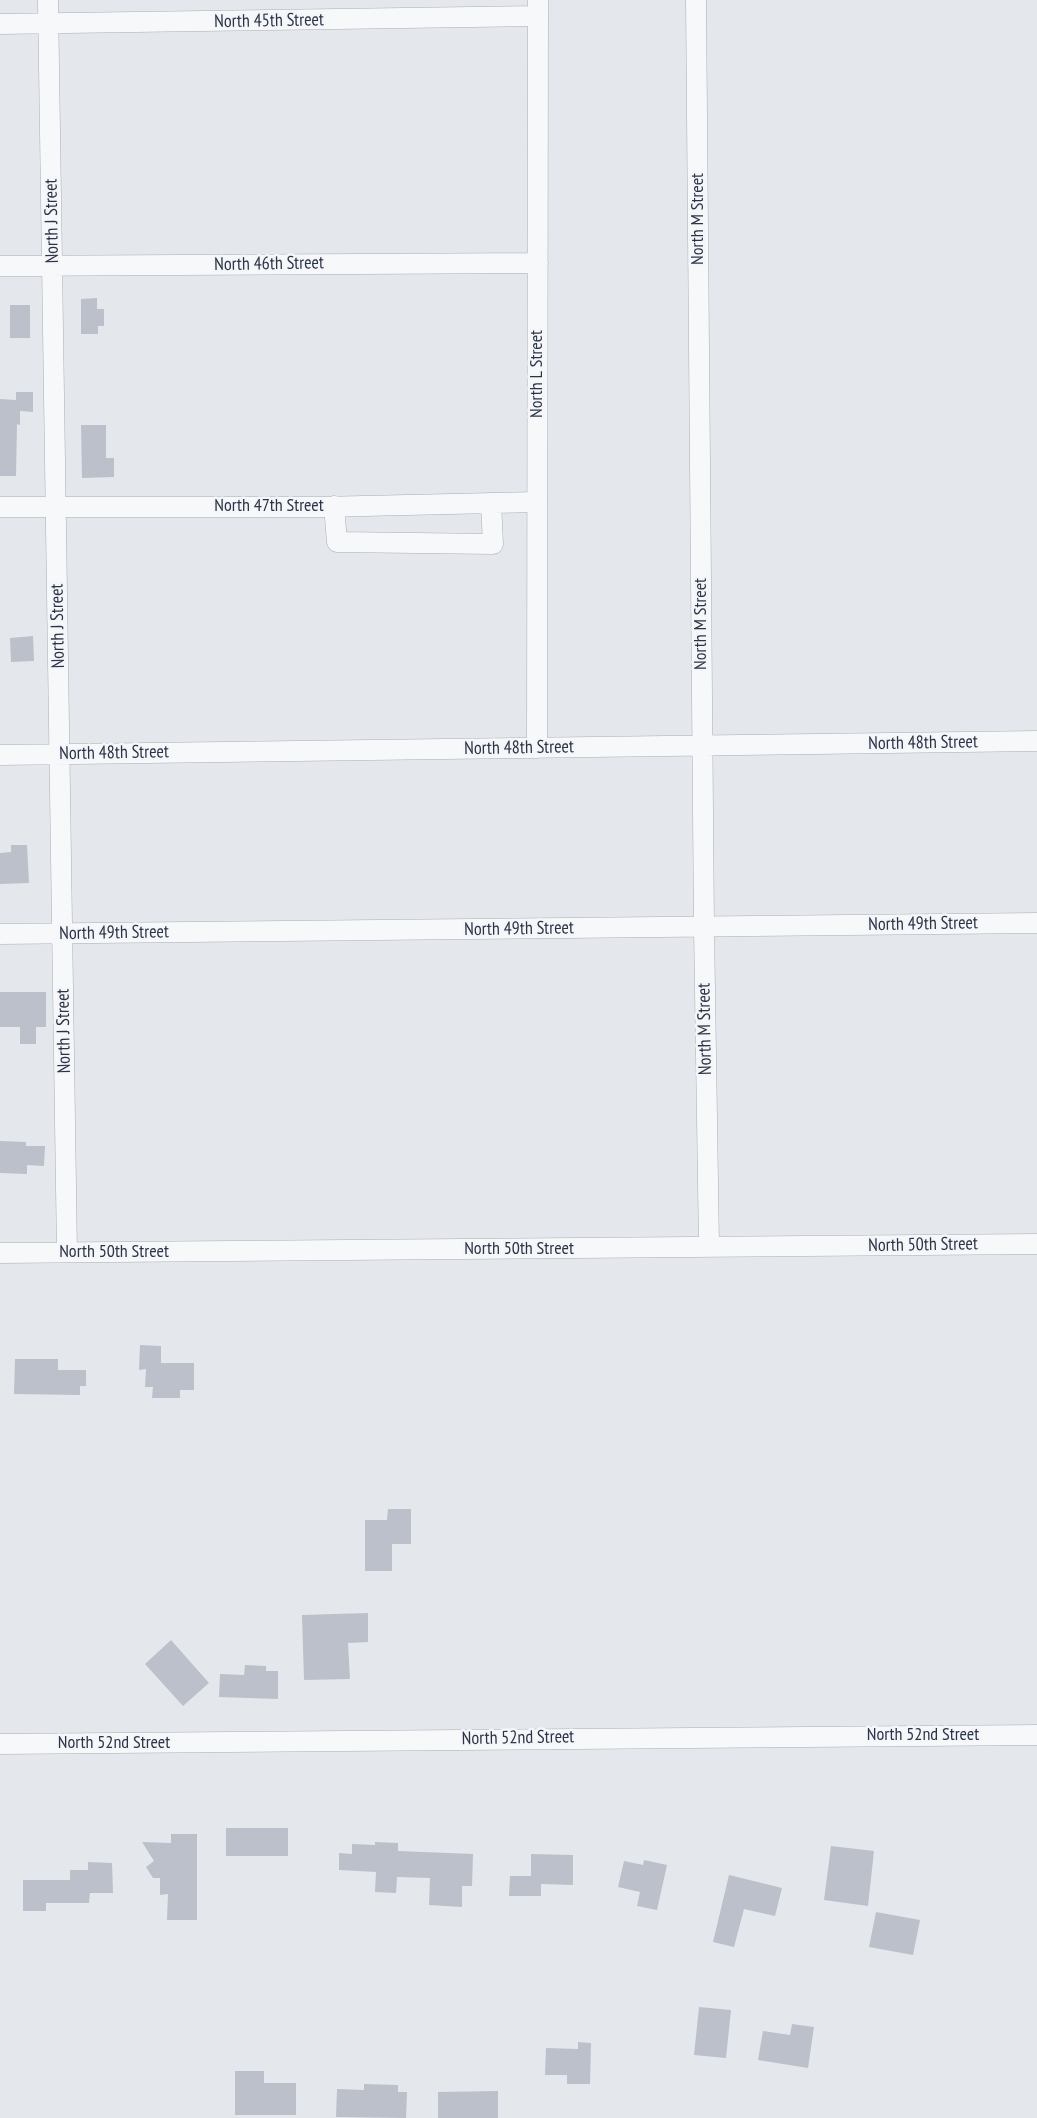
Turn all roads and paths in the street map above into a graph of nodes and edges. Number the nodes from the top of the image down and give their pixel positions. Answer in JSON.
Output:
{"nodes":[{"id":1,"x":48,"y":0,"type":"edge"},
{"id":2,"x":696,"y":0,"type":"edge"},
{"id":3,"x":538,"y":8,"type":"edge"},
{"id":4,"x":49,"y":23,"type":"junction"},
{"id":5,"x":0,"y":24,"type":"edge"},
{"id":6,"x":538,"y":263,"type":"junction"},
{"id":7,"x":53,"y":264,"type":"junction"},
{"id":8,"x":0,"y":266,"type":"edge"},
{"id":9,"x":537,"y":502,"type":"junction"},
{"id":10,"x":491,"y":503,"type":"junction"},
{"id":11,"x":334,"y":506,"type":"junction"},
{"id":12,"x":0,"y":507,"type":"edge"},
{"id":13,"x":56,"y":507,"type":"junction"},
{"id":14,"x":1037,"y":741,"type":"edge"},
{"id":15,"x":702,"y":746,"type":"junction"},
{"id":16,"x":537,"y":748,"type":"junction"},
{"id":17,"x":60,"y":754,"type":"junction"},
{"id":18,"x":0,"y":755,"type":"edge"},
{"id":19,"x":1037,"y":923,"type":"edge"},
{"id":20,"x":704,"y":927,"type":"junction"},
{"id":21,"x":0,"y":934,"type":"edge"},
{"id":22,"x":63,"y":934,"type":"junction"},
{"id":23,"x":1037,"y":1244,"type":"edge"},
{"id":24,"x":709,"y":1247,"type":"junction"},
{"id":25,"x":67,"y":1252,"type":"junction"},
{"id":26,"x":0,"y":1253,"type":"edge"},
{"id":27,"x":1037,"y":1735,"type":"edge"},
{"id":28,"x":0,"y":1744,"type":"edge"}],
"edges":[{"from":1,"to":4,"type":"street","name":"North J Street"},
{"from":2,"to":15,"type":"street","name":"North M Street"},
{"from":3,"to":4,"type":"street","name":"North 45th Street"},
{"from":3,"to":6,"type":"street","name":"North L Street"},
{"from":4,"to":5,"type":"street","name":"North 45th Street"},
{"from":4,"to":7,"type":"street","name":"North J Street"},
{"from":6,"to":7,"type":"street","name":"North 46th Street"},
{"from":6,"to":9,"type":"street","name":"North L Street"},
{"from":7,"to":8,"type":"street","name":"North 46th Street"},
{"from":7,"to":13,"type":"street","name":"North J Street"},
{"from":9,"to":10,"type":"street","name":"North 47th Street"},
{"from":9,"to":16,"type":"street","name":"North L Street"},
{"from":10,"to":11,"type":"street","name":"North 47th Street"},
{"from":10,"to":11,"type":"street"},
{"from":11,"to":13,"type":"street","name":"North 47th Street"},
{"from":12,"to":13,"type":"street","name":"North 47th Street"},
{"from":13,"to":17,"type":"street","name":"North J Street"},
{"from":14,"to":15,"type":"street","name":"North 48th Street"},
{"from":15,"to":16,"type":"street","name":"North 48th Street"},
{"from":15,"to":20,"type":"street","name":"North M Street"},
{"from":16,"to":17,"type":"street","name":"North 48th Street"},
{"from":17,"to":18,"type":"street","name":"North 48th Street"},
{"from":17,"to":22,"type":"street","name":"North J Street"},
{"from":19,"to":20,"type":"street","name":"North 49th Street"},
{"from":20,"to":22,"type":"street","name":"North 49th Street"},
{"from":20,"to":24,"type":"street","name":"North M Street"},
{"from":21,"to":22,"type":"street","name":"North 49th Street"},
{"from":22,"to":25,"type":"street","name":"North J Street"},
{"from":23,"to":24,"type":"street","name":"North 50th Street"},
{"from":24,"to":25,"type":"street","name":"North 50th Street"},
{"from":25,"to":26,"type":"street","name":"North 50th Street"},
{"from":27,"to":28,"type":"street","name":"North 52nd Street"}]}
